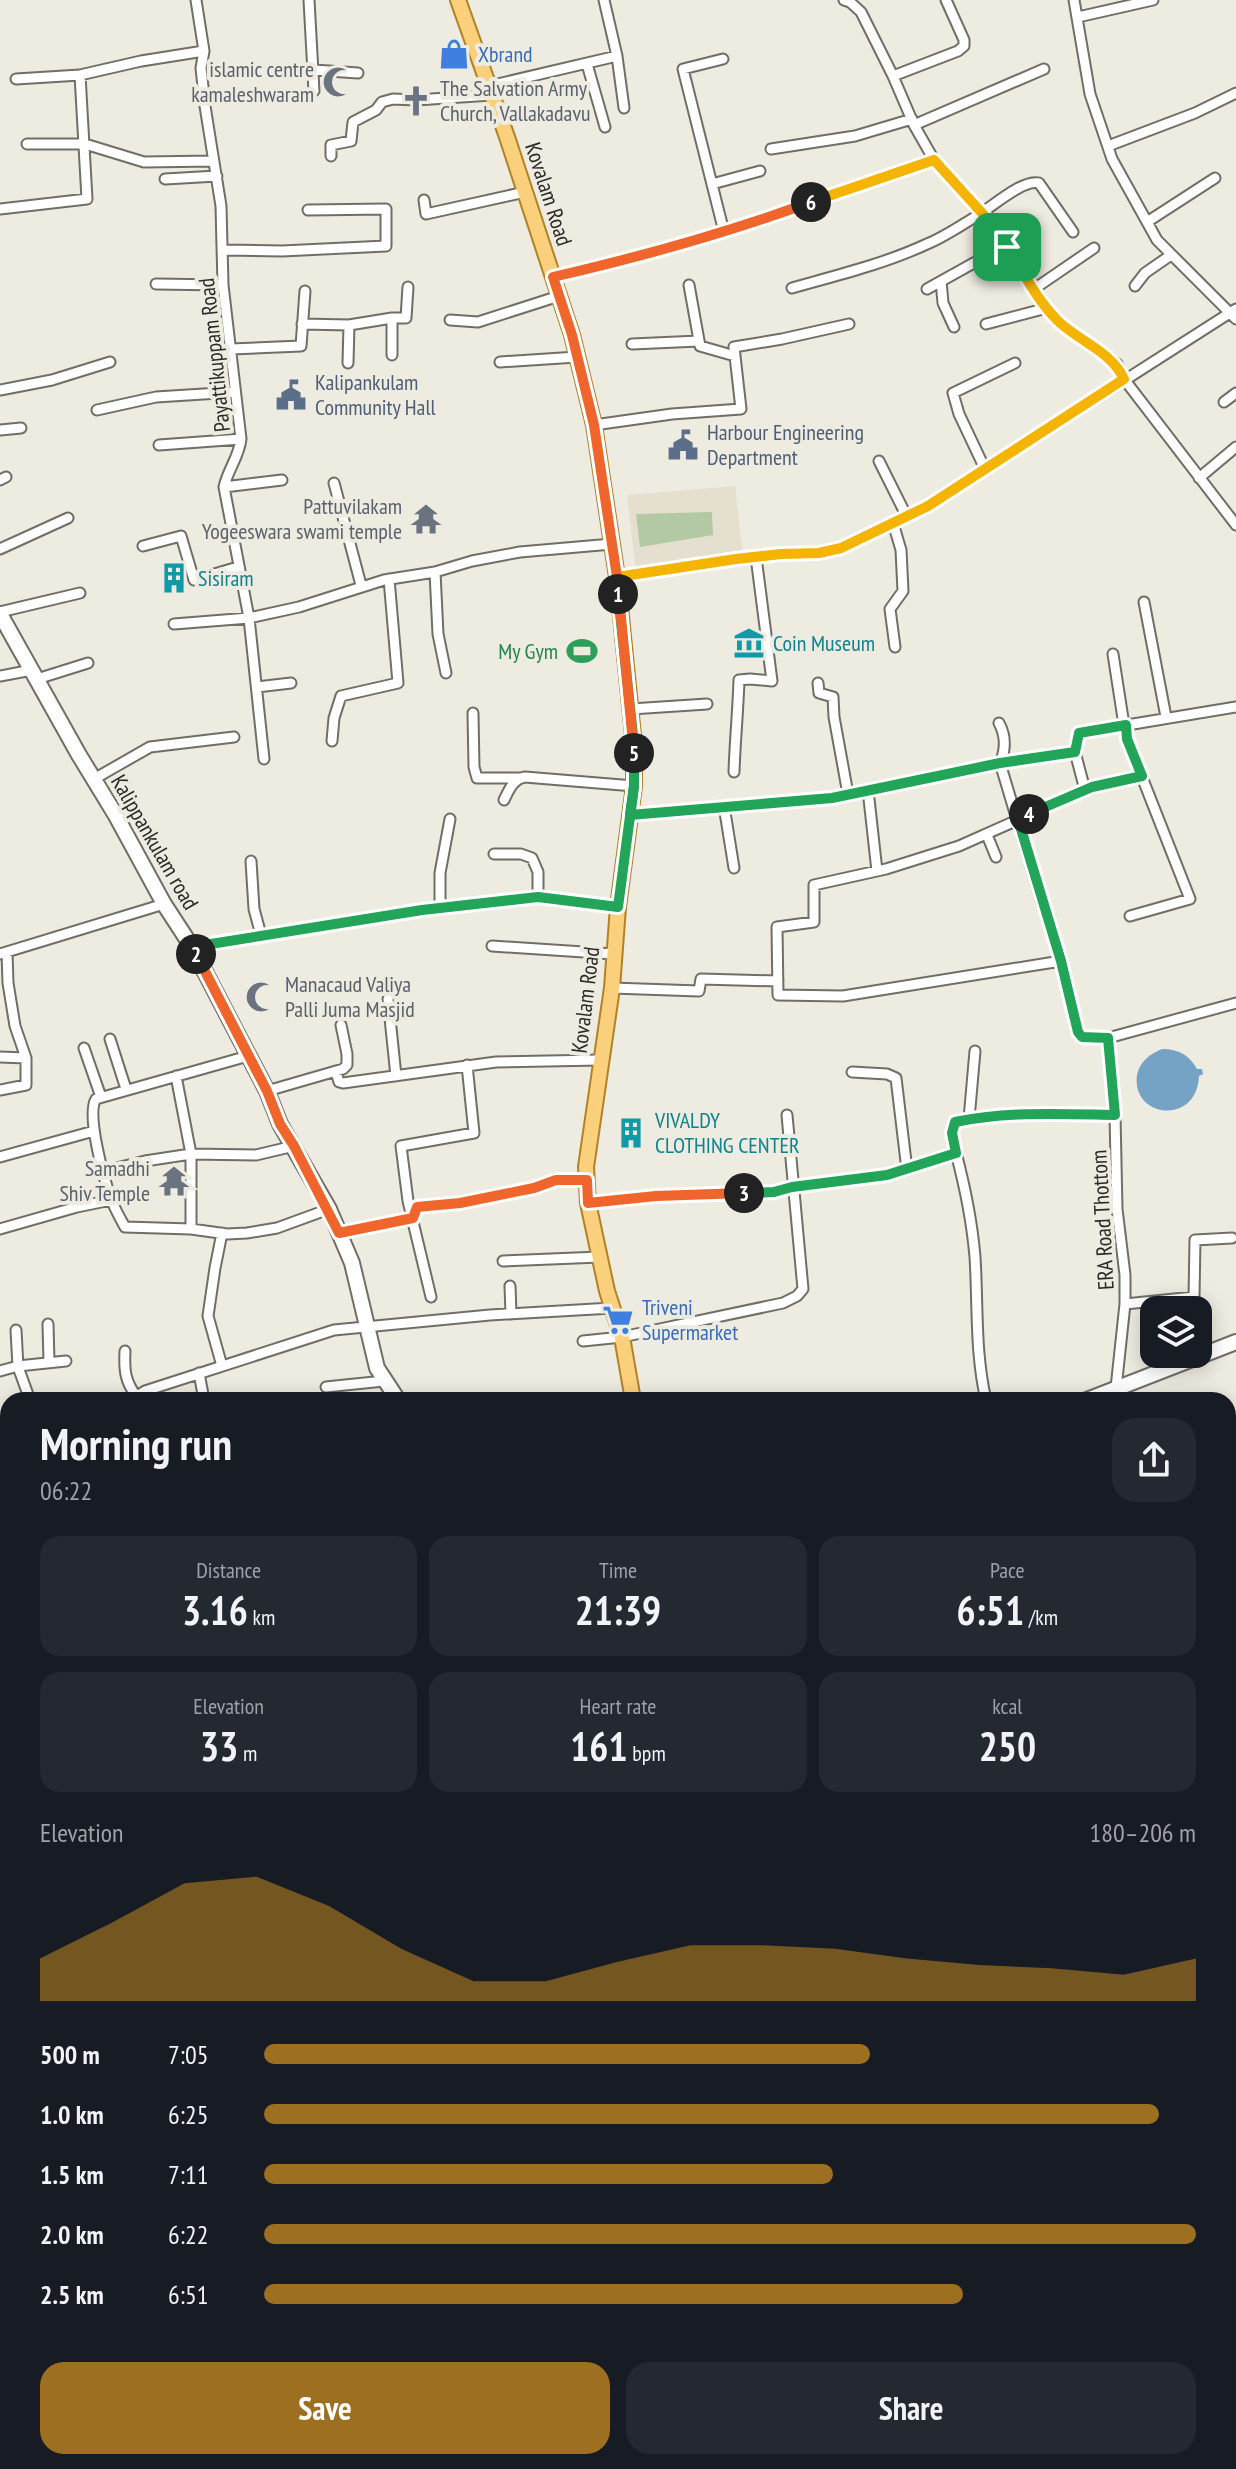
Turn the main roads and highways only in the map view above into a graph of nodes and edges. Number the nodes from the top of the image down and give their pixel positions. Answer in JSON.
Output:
{"nodes":[{"id":1,"x":458,"y":0,"type":"edge"},
{"id":2,"x":632,"y":1392,"type":"edge"}],
"edges":[{"from":1,"to":2,"type":"main road","name":"Kovalam Road"}]}
